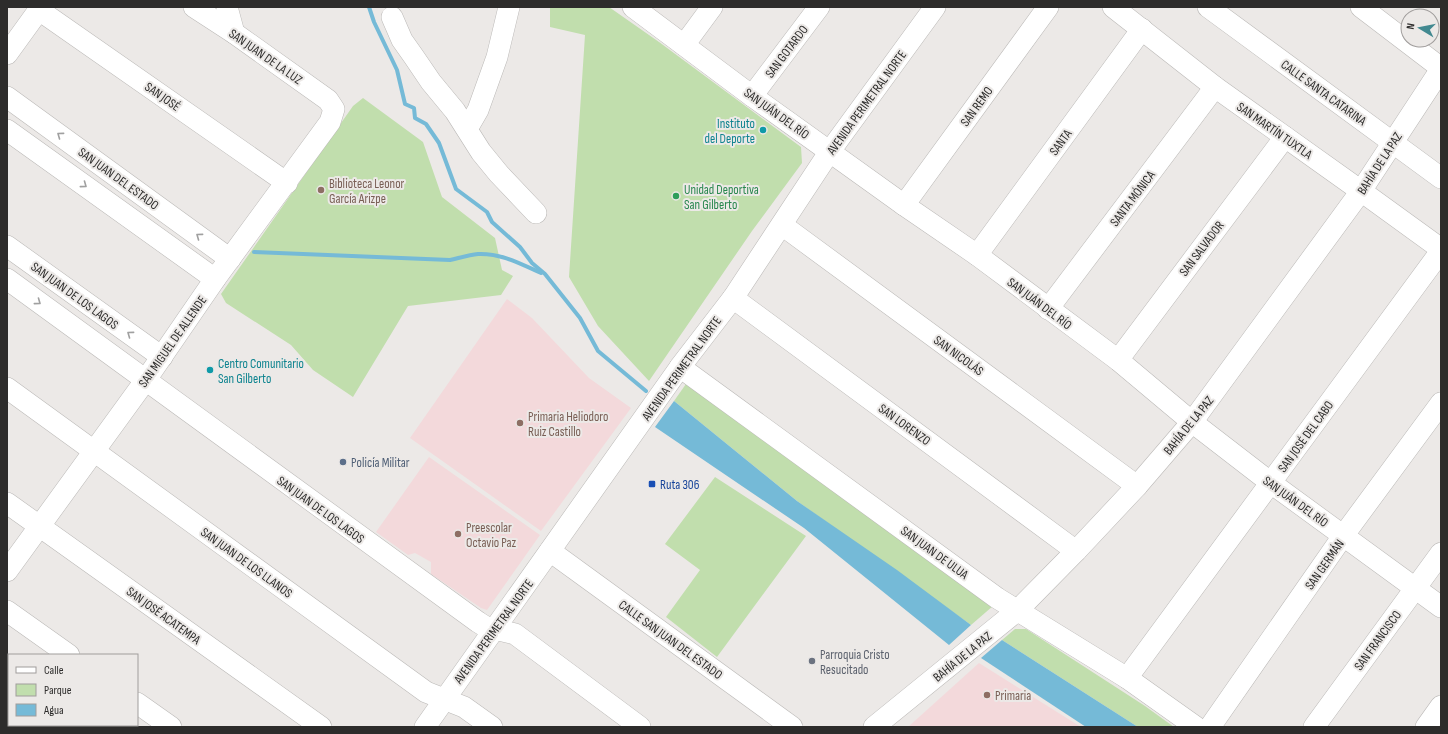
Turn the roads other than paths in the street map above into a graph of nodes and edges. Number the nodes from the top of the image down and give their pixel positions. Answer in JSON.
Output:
{"nodes":[{"id":1,"x":194,"y":7,"type":"edge"},
{"id":2,"x":227,"y":7,"type":"edge"},
{"id":3,"x":633,"y":7,"type":"edge"},
{"id":4,"x":712,"y":7,"type":"edge"},
{"id":5,"x":819,"y":7,"type":"edge"},
{"id":6,"x":935,"y":7,"type":"edge"},
{"id":7,"x":1048,"y":7,"type":"edge"},
{"id":8,"x":1113,"y":7,"type":"edge"},
{"id":9,"x":1208,"y":7,"type":"edge"},
{"id":10,"x":507,"y":8,"type":"edge"},
{"id":11,"x":1366,"y":8,"type":"edge"},
{"id":12,"x":40,"y":9,"type":"edge"},
{"id":13,"x":392,"y":17,"type":"dead end"},
{"id":14,"x":1142,"y":29,"type":"junction"},
{"id":15,"x":234,"y":33,"type":"junction"},
{"id":16,"x":684,"y":45,"type":"junction"},
{"id":17,"x":7,"y":54,"type":"edge"},
{"id":18,"x":1441,"y":69,"type":"edge"},
{"id":19,"x":1215,"y":87,"type":"junction"},
{"id":20,"x":752,"y":96,"type":"junction"},
{"id":21,"x":7,"y":97,"type":"edge"},
{"id":22,"x":334,"y":109,"type":"joint"},
{"id":23,"x":466,"y":129,"type":"junction"},
{"id":24,"x":7,"y":130,"type":"edge"},
{"id":25,"x":1284,"y":137,"type":"junction"},
{"id":26,"x":1393,"y":142,"type":"junction"},
{"id":27,"x":830,"y":151,"type":"junction"},
{"id":28,"x":1441,"y":178,"type":"edge"},
{"id":29,"x":287,"y":183,"type":"junction"},
{"id":30,"x":1361,"y":191,"type":"junction"},
{"id":31,"x":904,"y":205,"type":"junction"},
{"id":32,"x":536,"y":213,"type":"dead end"},
{"id":33,"x":782,"y":225,"type":"junction"},
{"id":34,"x":7,"y":246,"type":"edge"},
{"id":35,"x":1441,"y":250,"type":"edge"},
{"id":36,"x":977,"y":255,"type":"junction"},
{"id":37,"x":230,"y":259,"type":"junction"},
{"id":38,"x":7,"y":279,"type":"edge"},
{"id":39,"x":215,"y":279,"type":"junction"},
{"id":40,"x":733,"y":298,"type":"junction"},
{"id":41,"x":1048,"y":309,"type":"junction"},
{"id":42,"x":162,"y":357,"type":"junction"},
{"id":43,"x":1118,"y":360,"type":"junction"},
{"id":44,"x":680,"y":367,"type":"junction"},
{"id":45,"x":145,"y":381,"type":"junction"},
{"id":46,"x":7,"y":388,"type":"edge"},
{"id":47,"x":1441,"y":403,"type":"edge"},
{"id":48,"x":1192,"y":422,"type":"junction"},
{"id":49,"x":94,"y":451,"type":"junction"},
{"id":50,"x":1271,"y":483,"type":"junction"},
{"id":51,"x":1137,"y":486,"type":"junction"},
{"id":52,"x":7,"y":503,"type":"edge"},
{"id":53,"x":40,"y":526,"type":"junction"},
{"id":54,"x":1343,"y":536,"type":"junction"},
{"id":55,"x":550,"y":551,"type":"junction"},
{"id":56,"x":1076,"y":551,"type":"junction"},
{"id":57,"x":1441,"y":553,"type":"edge"},
{"id":58,"x":7,"y":571,"type":"edge"},
{"id":59,"x":1415,"y":588,"type":"junction"},
{"id":60,"x":1441,"y":607,"type":"edge"},
{"id":61,"x":7,"y":610,"type":"edge"},
{"id":62,"x":1018,"y":610,"type":"junction"},
{"id":63,"x":495,"y":628,"type":"junction"},
{"id":64,"x":69,"y":654,"type":"edge"},
{"id":65,"x":1127,"y":678,"type":"junction"},
{"id":66,"x":445,"y":698,"type":"junction"},
{"id":67,"x":138,"y":704,"type":"edge"},
{"id":68,"x":1441,"y":706,"type":"edge"},
{"id":69,"x":170,"y":727,"type":"edge"},
{"id":70,"x":321,"y":727,"type":"edge"},
{"id":71,"x":425,"y":727,"type":"edge"},
{"id":72,"x":492,"y":727,"type":"edge"},
{"id":73,"x":640,"y":727,"type":"edge"},
{"id":74,"x":792,"y":727,"type":"edge"},
{"id":75,"x":874,"y":727,"type":"edge"},
{"id":76,"x":1196,"y":727,"type":"edge"},
{"id":77,"x":1210,"y":727,"type":"edge"},
{"id":78,"x":1314,"y":727,"type":"edge"},
{"id":79,"x":1426,"y":727,"type":"edge"}],
"edges":[{"from":1,"to":15,"type":"street","name":"SAN JUAN DE LA LUZ"},
{"from":2,"to":15,"type":"street"},
{"from":3,"to":16,"type":"street","name":"SAN JUÁN DEL RÍO"},
{"from":4,"to":16,"type":"street"},
{"from":5,"to":20,"type":"street","name":"SAN GOTARDO"},
{"from":6,"to":27,"type":"street","name":"AVENIDA PERIMETRAL NORTE"},
{"from":7,"to":31,"type":"street","name":"SAN REMO"},
{"from":8,"to":14,"type":"street","name":"SAN MARTÍN TUXTLA"},
{"from":9,"to":26,"type":"street","name":"CALLE SANTA CATARINA"},
{"from":10,"to":23,"type":"street"},
{"from":11,"to":18,"type":"street"},
{"from":12,"to":17,"type":"street"},
{"from":12,"to":29,"type":"street","name":"SAN JOSÉ"},
{"from":13,"to":23,"type":"street"},
{"from":14,"to":19,"type":"street","name":"SAN MARTÍN TUXTLA"},
{"from":14,"to":36,"type":"street","name":"SANTA"},
{"from":15,"to":22,"type":"street","name":"SAN JUAN DE LA LUZ"},
{"from":16,"to":20,"type":"street","name":"SAN JUÁN DEL RÍO"},
{"from":18,"to":26,"type":"street","name":"BAHÍA DE LA PAZ"},
{"from":19,"to":25,"type":"street","name":"SAN MARTÍN TUXTLA"},
{"from":19,"to":41,"type":"street","name":"SANTA MÓNICA"},
{"from":20,"to":27,"type":"street","name":"SAN JUÁN DEL RÍO"},
{"from":37,"to":21,"type":"street","name":"SAN JUAN DEL ESTADO","one_way":true},
{"from":22,"to":29,"type":"street","name":"SAN MIGUEL DE ALLENDE"},
{"from":23,"to":32,"type":"street"},
{"from":24,"to":39,"type":"street","name":"SAN JUAN DEL ESTADO","one_way":true},
{"from":25,"to":30,"type":"street","name":"SAN MARTÍN TUXTLA"},
{"from":25,"to":43,"type":"street","name":"SAN SALVADOR"},
{"from":26,"to":28,"type":"street","name":"CALLE SANTA CATARINA"},
{"from":26,"to":30,"type":"street","name":"BAHÍA DE LA PAZ"},
{"from":27,"to":31,"type":"street","name":"SAN JUÁN DEL RÍO"},
{"from":27,"to":33,"type":"street","name":"AVENIDA PERIMETRAL NORTE"},
{"from":29,"to":37,"type":"street","name":"SAN MIGUEL DE ALLENDE"},
{"from":30,"to":35,"type":"street","name":"SAN MARTÍN TUXTLA"},
{"from":30,"to":48,"type":"street","name":"BAHÍA DE LA PAZ"},
{"from":31,"to":36,"type":"street","name":"SAN JUÁN DEL RÍO"},
{"from":33,"to":40,"type":"street","name":"AVENIDA PERIMETRAL NORTE"},
{"from":33,"to":51,"type":"street","name":"SAN NICOLÁS"},
{"from":42,"to":34,"type":"street","name":"SAN JUAN DE LOS LAGOS","one_way":true},
{"from":35,"to":50,"type":"street","name":"SAN JOSÉ DEL CABO"},
{"from":36,"to":41,"type":"street","name":"SAN JUÁN DEL RÍO"},
{"from":37,"to":39,"type":"street","name":"SAN MIGUEL DE ALLENDE"},
{"from":38,"to":45,"type":"street","name":"SAN JUAN DE LOS LAGOS","one_way":true},
{"from":39,"to":42,"type":"street","name":"SAN MIGUEL DE ALLENDE"},
{"from":40,"to":44,"type":"street","name":"AVENIDA PERIMETRAL NORTE"},
{"from":40,"to":56,"type":"street","name":"SAN LORENZO"},
{"from":41,"to":43,"type":"street","name":"SAN JUÁN DEL RÍO"},
{"from":42,"to":45,"type":"street","name":"SAN MIGUEL DE ALLENDE"},
{"from":43,"to":48,"type":"street","name":"SAN JUÁN DEL RÍO"},
{"from":44,"to":55,"type":"street","name":"AVENIDA PERIMETRAL NORTE"},
{"from":44,"to":62,"type":"street","name":"SAN JUAN DE ULUA"},
{"from":45,"to":49,"type":"street","name":"SAN MIGUEL DE ALLENDE"},
{"from":45,"to":63,"type":"street","name":"SAN JUAN DE LOS LAGOS"},
{"from":46,"to":49,"type":"street","name":"SAN JUAN DE LOS LLANOS"},
{"from":47,"to":54,"type":"street","name":"SAN GERMÁN"},
{"from":48,"to":50,"type":"street","name":"SAN JUÁN DEL RÍO"},
{"from":48,"to":51,"type":"street","name":"BAHÍA DE LA PAZ"},
{"from":49,"to":53,"type":"street","name":"SAN MIGUEL DE ALLENDE"},
{"from":49,"to":66,"type":"street","name":"SAN JUAN DE LOS LLANOS"},
{"from":50,"to":54,"type":"street","name":"SAN JUÁN DEL RÍO"},
{"from":50,"to":65,"type":"street","name":"SAN JOSÉ DEL CABO"},
{"from":51,"to":56,"type":"street","name":"BAHÍA DE LA PAZ"},
{"from":52,"to":53,"type":"street","name":"SAN JOSÉ ACATEMPA"},
{"from":53,"to":58,"type":"street","name":"SAN MIGUEL DE ALLENDE"},
{"from":53,"to":70,"type":"street","name":"SAN JOSÉ ACATEMPA"},
{"from":54,"to":59,"type":"street","name":"SAN JUÁN DEL RÍO"},
{"from":54,"to":77,"type":"street","name":"SAN GERMÁN"},
{"from":55,"to":63,"type":"street","name":"AVENIDA PERIMETRAL NORTE"},
{"from":55,"to":74,"type":"street","name":"CALLE SAN JUAN DEL ESTADO"},
{"from":56,"to":62,"type":"street","name":"BAHÍA DE LA PAZ"},
{"from":57,"to":59,"type":"street","name":"SAN FRANCISCO"},
{"from":59,"to":60,"type":"street","name":"SAN JUÁN DEL RÍO"},
{"from":59,"to":78,"type":"street","name":"SAN FRANCISCO"},
{"from":61,"to":64,"type":"street"},
{"from":62,"to":65,"type":"street","name":"SAN JUAN DE ULUA"},
{"from":62,"to":75,"type":"street","name":"BAHÍA DE LA PAZ"},
{"from":63,"to":66,"type":"street","name":"AVENIDA PERIMETRAL NORTE"},
{"from":63,"to":73,"type":"street","name":"SAN JUAN DE LOS LAGOS"},
{"from":65,"to":76,"type":"street","name":"SAN JUAN DE ULUA"},
{"from":66,"to":71,"type":"street","name":"AVENIDA PERIMETRAL NORTE"},
{"from":66,"to":72,"type":"street","name":"SAN JUAN DE LOS LLANOS"},
{"from":67,"to":69,"type":"street"},
{"from":68,"to":79,"type":"street"}]}
